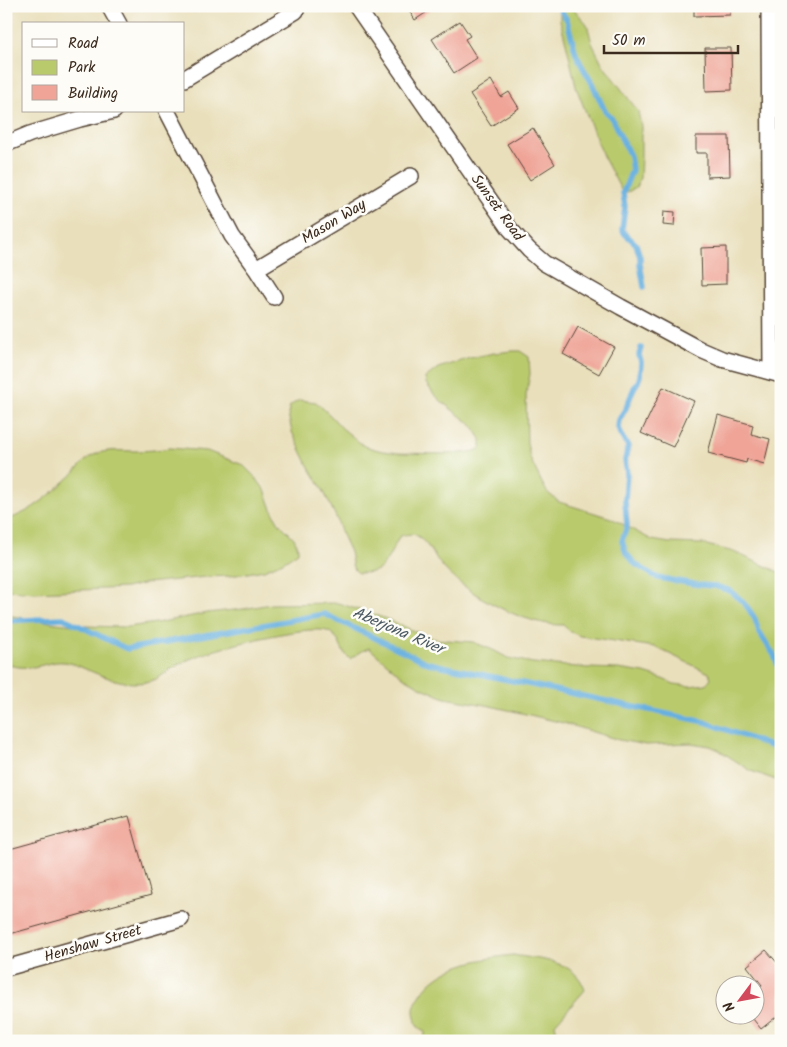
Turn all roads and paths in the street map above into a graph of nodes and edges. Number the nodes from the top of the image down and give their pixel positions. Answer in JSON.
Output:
{"nodes":[{"id":1,"x":109,"y":6,"type":"edge"},
{"id":2,"x":356,"y":6,"type":"edge"},
{"id":3,"x":769,"y":6,"type":"edge"},
{"id":4,"x":296,"y":11,"type":"dead end"},
{"id":5,"x":117,"y":22,"type":"edge"},
{"id":6,"x":185,"y":78,"type":"edge"},
{"id":7,"x":109,"y":112,"type":"edge"},
{"id":8,"x":168,"y":112,"type":"edge"},
{"id":9,"x":6,"y":144,"type":"edge"},
{"id":10,"x":411,"y":176,"type":"dead end"},
{"id":11,"x":256,"y":269,"type":"junction"},
{"id":12,"x":274,"y":297,"type":"dead end"},
{"id":13,"x":776,"y":373,"type":"edge"},
{"id":14,"x":181,"y":919,"type":"dead end"},
{"id":15,"x":6,"y":968,"type":"edge"}],
"edges":[{"from":1,"to":5,"type":"street"},
{"from":2,"to":13,"type":"street","name":"Sunset Road"},
{"from":3,"to":13,"type":"street"},
{"from":4,"to":6,"type":"street"},
{"from":7,"to":9,"type":"street"},
{"from":8,"to":11,"type":"street"},
{"from":10,"to":11,"type":"street","name":"Mason Way"},
{"from":11,"to":12,"type":"street"},
{"from":14,"to":15,"type":"street","name":"Henshaw Street"}]}
